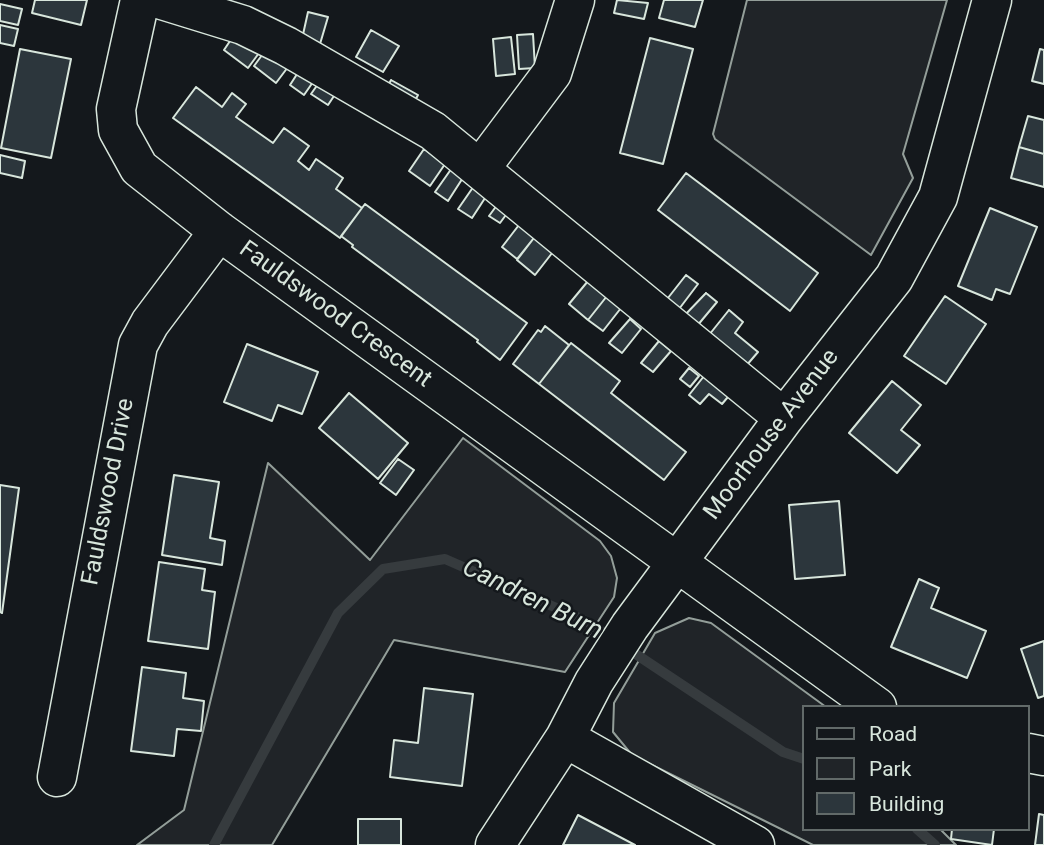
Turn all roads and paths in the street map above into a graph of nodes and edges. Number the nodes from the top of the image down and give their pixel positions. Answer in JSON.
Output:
{"nodes":[{"id":1,"x":140,"y":0,"type":"edge"},
{"id":2,"x":162,"y":0,"type":"edge"},
{"id":3,"x":575,"y":0,"type":"edge"},
{"id":4,"x":992,"y":0,"type":"edge"},
{"id":5,"x":480,"y":169,"type":"junction"},
{"id":6,"x":219,"y":231,"type":"junction"},
{"id":7,"x":784,"y":418,"type":"junction"},
{"id":8,"x":676,"y":563,"type":"junction"},
{"id":9,"x":874,"y":705,"type":"edge"},
{"id":10,"x":565,"y":738,"type":"junction"},
{"id":11,"x":57,"y":777,"type":"dead end"},
{"id":12,"x":495,"y":845,"type":"edge"},
{"id":13,"x":755,"y":845,"type":"edge"}],
"edges":[{"from":1,"to":6,"type":"street","name":"Fauldswood Crescent"},
{"from":2,"to":5,"type":"street"},
{"from":3,"to":5,"type":"street"},
{"from":4,"to":7,"type":"street","name":"Moorhouse Avenue"},
{"from":5,"to":7,"type":"street"},
{"from":6,"to":8,"type":"street","name":"Fauldswood Crescent"},
{"from":6,"to":11,"type":"street","name":"Fauldswood Drive"},
{"from":7,"to":8,"type":"street","name":"Moorhouse Avenue"},
{"from":8,"to":9,"type":"street","name":"Fauldswood Crescent"},
{"from":8,"to":10,"type":"street","name":"Moorhouse Avenue"},
{"from":10,"to":12,"type":"street","name":"Moorhouse Avenue"},
{"from":10,"to":13,"type":"street"}]}
